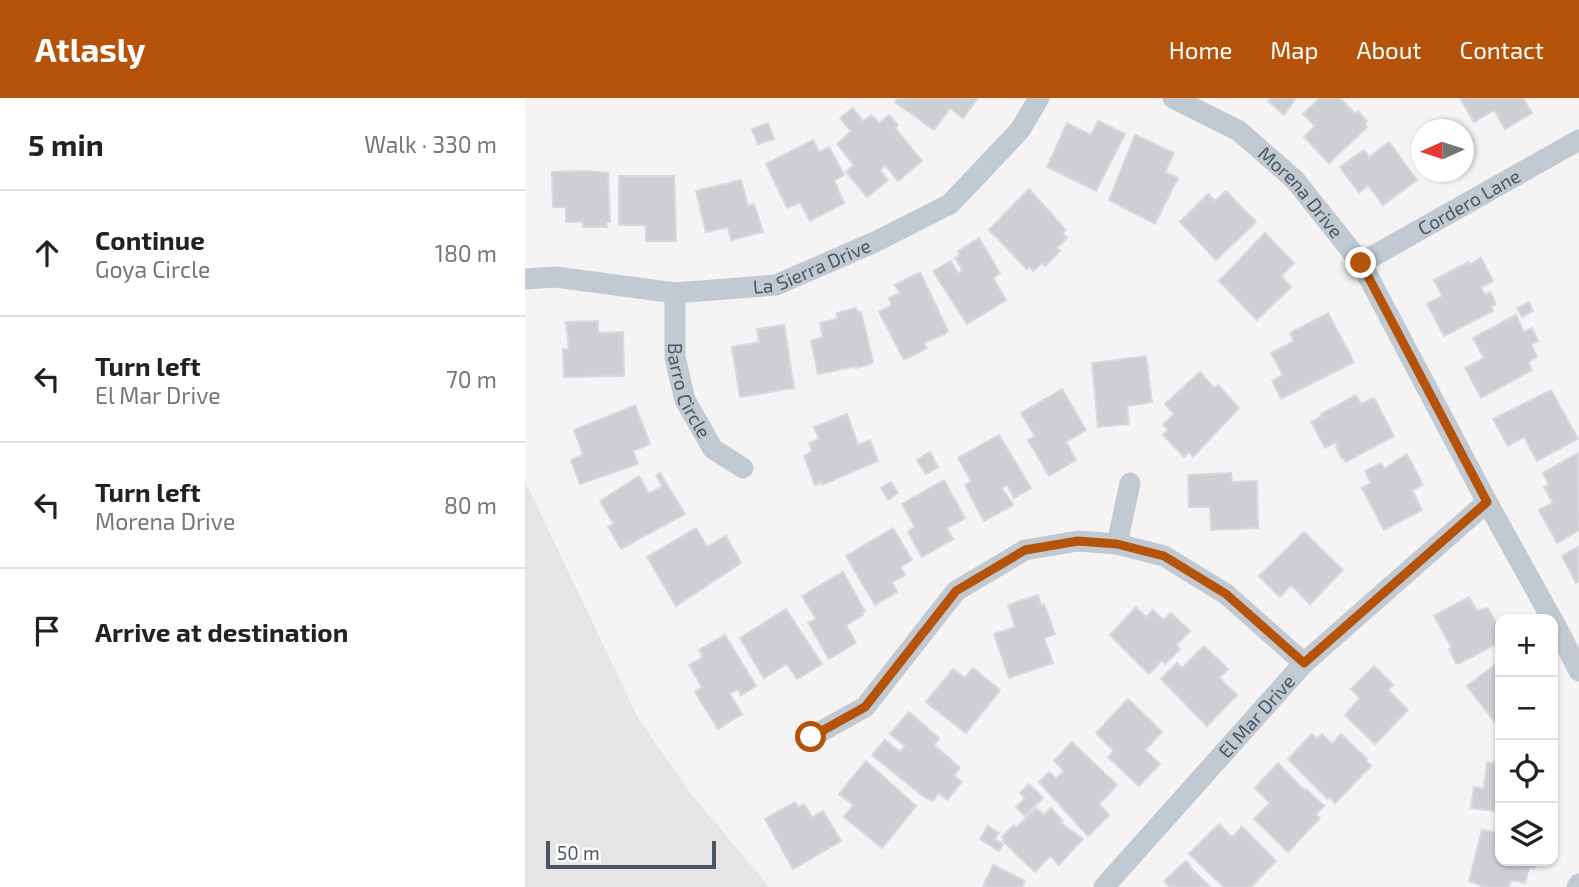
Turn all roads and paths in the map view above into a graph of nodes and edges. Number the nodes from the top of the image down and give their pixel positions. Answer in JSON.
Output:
{"nodes":[{"id":1,"x":1039,"y":98,"type":"edge"},
{"id":2,"x":1173,"y":98,"type":"edge"},
{"id":3,"x":1579,"y":140,"type":"edge"},
{"id":4,"x":1361,"y":263,"type":"junction"},
{"id":5,"x":525,"y":279,"type":"edge"},
{"id":6,"x":675,"y":293,"type":"junction"},
{"id":7,"x":743,"y":468,"type":"dead end"},
{"id":8,"x":1130,"y":483,"type":"dead end"},
{"id":9,"x":1487,"y":502,"type":"junction"},
{"id":10,"x":1117,"y":544,"type":"junction"},
{"id":11,"x":1550,"y":614,"type":"edge"},
{"id":12,"x":1558,"y":630,"type":"edge"},
{"id":13,"x":1304,"y":663,"type":"junction"},
{"id":14,"x":1579,"y":671,"type":"edge"},
{"id":15,"x":811,"y":737,"type":"dead end"},
{"id":16,"x":1104,"y":887,"type":"edge"}],
"edges":[{"from":1,"to":6,"type":"street","name":"La Sierra Drive"},
{"from":2,"to":4,"type":"street","name":"Morena Drive"},
{"from":3,"to":4,"type":"street","name":"Cordero Lane"},
{"from":4,"to":9,"type":"street","name":"Morena Drive"},
{"from":5,"to":6,"type":"street","name":"La Sierra Drive"},
{"from":6,"to":7,"type":"street","name":"Barro Circle"},
{"from":8,"to":10,"type":"street"},
{"from":9,"to":11,"type":"street","name":"Morena Drive"},
{"from":9,"to":13,"type":"street","name":"El Mar Drive"},
{"from":10,"to":13,"type":"street"},
{"from":10,"to":15,"type":"street"},
{"from":12,"to":14,"type":"street","name":"Morena Drive"},
{"from":13,"to":16,"type":"street","name":"El Mar Drive"}]}
